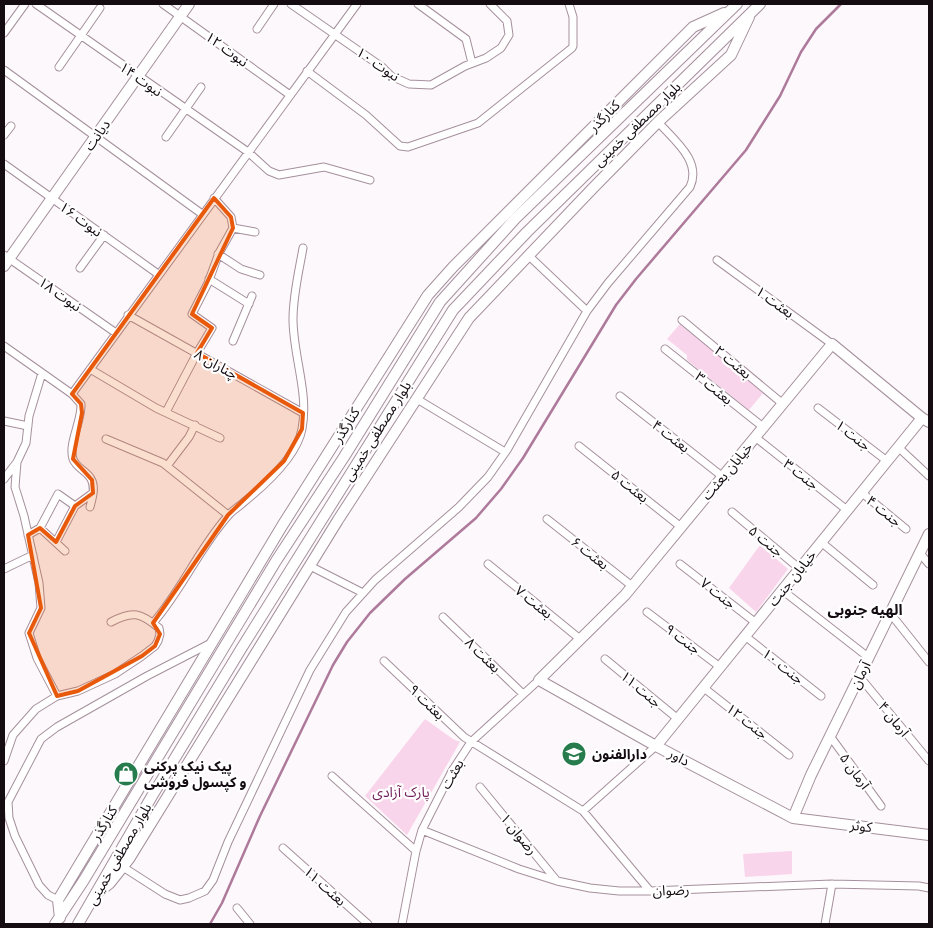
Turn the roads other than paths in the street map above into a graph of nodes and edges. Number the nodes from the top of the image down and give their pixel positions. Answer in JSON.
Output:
{"nodes":[{"id":1,"x":24,"y":4,"type":"edge"},
{"id":2,"x":36,"y":4,"type":"edge"},
{"id":3,"x":163,"y":4,"type":"edge"},
{"id":4,"x":189,"y":4,"type":"edge"},
{"id":5,"x":274,"y":4,"type":"edge"},
{"id":6,"x":291,"y":4,"type":"edge"},
{"id":7,"x":357,"y":4,"type":"edge"},
{"id":8,"x":418,"y":4,"type":"edge"},
{"id":9,"x":490,"y":4,"type":"edge"},
{"id":10,"x":569,"y":4,"type":"edge"},
{"id":11,"x":734,"y":6,"type":"edge"},
{"id":12,"x":756,"y":7,"type":"edge"},
{"id":13,"x":100,"y":8,"type":"dead end"},
{"id":14,"x":181,"y":16,"type":"junction"},
{"id":15,"x":257,"y":29,"type":"dead end"},
{"id":16,"x":4,"y":33,"type":"edge"},
{"id":17,"x":334,"y":34,"type":"junction"},
{"id":18,"x":81,"y":36,"type":"junction"},
{"id":19,"x":472,"y":63,"type":"junction"},
{"id":20,"x":59,"y":67,"type":"dead end"},
{"id":21,"x":4,"y":70,"type":"edge"},
{"id":22,"x":307,"y":71,"type":"junction"},
{"id":23,"x":138,"y":77,"type":"junction"},
{"id":24,"x":200,"y":87,"type":"dead end"},
{"id":25,"x":290,"y":95,"type":"junction"},
{"id":26,"x":185,"y":110,"type":"junction"},
{"id":27,"x":658,"y":122,"type":"junction"},
{"id":28,"x":11,"y":126,"type":"dead end"},
{"id":29,"x":4,"y":135,"type":"edge"},
{"id":30,"x":166,"y":136,"type":"dead end"},
{"id":31,"x":95,"y":137,"type":"junction"},
{"id":32,"x":248,"y":152,"type":"junction"},
{"id":33,"x":4,"y":164,"type":"edge"},
{"id":34,"x":370,"y":180,"type":"dead end"},
{"id":35,"x":52,"y":198,"type":"junction"},
{"id":36,"x":214,"y":198,"type":"junction"},
{"id":37,"x":202,"y":214,"type":"junction"},
{"id":38,"x":233,"y":228,"type":"junction"},
{"id":39,"x":255,"y":232,"type":"dead end"},
{"id":40,"x":104,"y":235,"type":"junction"},
{"id":41,"x":303,"y":248,"type":"dead end"},
{"id":42,"x":218,"y":254,"type":"junction"},
{"id":43,"x":528,"y":255,"type":"junction"},
{"id":44,"x":6,"y":260,"type":"edge"},
{"id":45,"x":717,"y":260,"type":"dead end"},
{"id":46,"x":80,"y":268,"type":"dead end"},
{"id":47,"x":158,"y":274,"type":"junction"},
{"id":48,"x":260,"y":275,"type":"dead end"},
{"id":49,"x":209,"y":279,"type":"junction"},
{"id":50,"x":588,"y":311,"type":"junction"},
{"id":51,"x":128,"y":315,"type":"junction"},
{"id":52,"x":682,"y":320,"type":"dead end"},
{"id":53,"x":116,"y":334,"type":"junction"},
{"id":54,"x":233,"y":341,"type":"dead end"},
{"id":55,"x":832,"y":344,"type":"junction"},
{"id":56,"x":4,"y":346,"type":"edge"},
{"id":57,"x":665,"y":349,"type":"dead end"},
{"id":58,"x":197,"y":353,"type":"junction"},
{"id":59,"x":90,"y":368,"type":"junction"},
{"id":60,"x":42,"y":373,"type":"junction"},
{"id":61,"x":72,"y":394,"type":"junction"},
{"id":62,"x":620,"y":396,"type":"dead end"},
{"id":63,"x":416,"y":399,"type":"junction"},
{"id":64,"x":783,"y":404,"type":"junction"},
{"id":65,"x":818,"y":408,"type":"dead end"},
{"id":66,"x":166,"y":412,"type":"junction"},
{"id":67,"x":303,"y":413,"type":"junction"},
{"id":68,"x":926,"y":420,"type":"edge"},
{"id":69,"x":4,"y":421,"type":"edge"},
{"id":70,"x":194,"y":425,"type":"junction"},
{"id":71,"x":28,"y":426,"type":"junction"},
{"id":72,"x":764,"y":427,"type":"junction"},
{"id":73,"x":755,"y":437,"type":"junction"},
{"id":74,"x":220,"y":438,"type":"dead end"},
{"id":75,"x":106,"y":439,"type":"dead end"},
{"id":76,"x":579,"y":446,"type":"dead end"},
{"id":77,"x":898,"y":447,"type":"junction"},
{"id":78,"x":505,"y":452,"type":"junction"},
{"id":79,"x":887,"y":461,"type":"junction"},
{"id":80,"x":17,"y":462,"type":"junction"},
{"id":81,"x":167,"y":466,"type":"junction"},
{"id":82,"x":723,"y":476,"type":"junction"},
{"id":83,"x":929,"y":476,"type":"edge"},
{"id":84,"x":4,"y":479,"type":"edge"},
{"id":85,"x":861,"y":492,"type":"junction"},
{"id":86,"x":94,"y":493,"type":"junction"},
{"id":87,"x":75,"y":506,"type":"junction"},
{"id":88,"x":90,"y":507,"type":"dead end"},
{"id":89,"x":847,"y":510,"type":"junction"},
{"id":90,"x":732,"y":512,"type":"dead end"},
{"id":91,"x":228,"y":515,"type":"junction"},
{"id":92,"x":547,"y":519,"type":"dead end"},
{"id":93,"x":681,"y":527,"type":"junction"},
{"id":94,"x":40,"y":528,"type":"junction"},
{"id":95,"x":906,"y":529,"type":"dead end"},
{"id":96,"x":929,"y":534,"type":"edge"},
{"id":97,"x":28,"y":535,"type":"junction"},
{"id":98,"x":56,"y":542,"type":"junction"},
{"id":99,"x":821,"y":542,"type":"junction"},
{"id":100,"x":65,"y":551,"type":"dead end"},
{"id":101,"x":919,"y":552,"type":"junction"},
{"id":102,"x":33,"y":555,"type":"junction"},
{"id":103,"x":488,"y":564,"type":"dead end"},
{"id":104,"x":680,"y":564,"type":"dead end"},
{"id":105,"x":929,"y":564,"type":"edge"},
{"id":106,"x":310,"y":566,"type":"junction"},
{"id":107,"x":4,"y":569,"type":"edge"},
{"id":108,"x":800,"y":569,"type":"junction"},
{"id":109,"x":632,"y":586,"type":"junction"},
{"id":110,"x":873,"y":586,"type":"dead end"},
{"id":111,"x":782,"y":590,"type":"junction"},
{"id":112,"x":363,"y":593,"type":"junction"},
{"id":113,"x":647,"y":612,"type":"dead end"},
{"id":114,"x":890,"y":613,"type":"junction"},
{"id":115,"x":443,"y":617,"type":"dead end"},
{"id":116,"x":111,"y":622,"type":"dead end"},
{"id":117,"x":153,"y":622,"type":"junction"},
{"id":118,"x":756,"y":623,"type":"junction"},
{"id":119,"x":745,"y":636,"type":"junction"},
{"id":120,"x":580,"y":639,"type":"junction"},
{"id":121,"x":211,"y":643,"type":"junction"},
{"id":122,"x":868,"y":657,"type":"junction"},
{"id":123,"x":604,"y":659,"type":"dead end"},
{"id":124,"x":384,"y":661,"type":"dead end"},
{"id":125,"x":929,"y":662,"type":"edge"},
{"id":126,"x":720,"y":667,"type":"junction"},
{"id":127,"x":859,"y":676,"type":"junction"},
{"id":128,"x":539,"y":680,"type":"junction"},
{"id":129,"x":704,"y":688,"type":"junction"},
{"id":130,"x":523,"y":694,"type":"junction"},
{"id":131,"x":57,"y":696,"type":"junction"},
{"id":132,"x":822,"y":696,"type":"dead end"},
{"id":133,"x":678,"y":720,"type":"junction"},
{"id":134,"x":830,"y":736,"type":"junction"},
{"id":135,"x":471,"y":742,"type":"junction"},
{"id":136,"x":656,"y":746,"type":"junction"},
{"id":137,"x":789,"y":755,"type":"dead end"},
{"id":138,"x":4,"y":761,"type":"edge"},
{"id":139,"x":929,"y":761,"type":"edge"},
{"id":140,"x":332,"y":776,"type":"dead end"},
{"id":141,"x":480,"y":787,"type":"dead end"},
{"id":142,"x":881,"y":806,"type":"dead end"},
{"id":143,"x":583,"y":811,"type":"junction"},
{"id":144,"x":794,"y":818,"type":"junction"},
{"id":145,"x":422,"y":830,"type":"junction"},
{"id":146,"x":929,"y":835,"type":"edge"},
{"id":147,"x":283,"y":848,"type":"dead end"},
{"id":148,"x":416,"y":851,"type":"junction"},
{"id":149,"x":123,"y":867,"type":"junction"},
{"id":150,"x":558,"y":881,"type":"junction"},
{"id":151,"x":832,"y":884,"type":"junction"},
{"id":152,"x":929,"y":888,"type":"edge"},
{"id":153,"x":650,"y":891,"type":"junction"},
{"id":154,"x":94,"y":896,"type":"junction"},
{"id":155,"x":58,"y":900,"type":"junction"},
{"id":156,"x":237,"y":908,"type":"dead end"},
{"id":157,"x":58,"y":921,"type":"edge"},
{"id":158,"x":78,"y":924,"type":"edge"},
{"id":159,"x":250,"y":924,"type":"edge"},
{"id":160,"x":368,"y":924,"type":"edge"},
{"id":161,"x":402,"y":924,"type":"edge"},
{"id":162,"x":825,"y":924,"type":"edge"}],
"edges":[{"from":1,"to":16,"type":"street"},
{"from":2,"to":18,"type":"street","name":"نبوت ۱۴"},
{"from":3,"to":14,"type":"street","name":"نبوت ۱۲"},
{"from":4,"to":14,"type":"street","name":"دیانت"},
{"from":5,"to":15,"type":"street"},
{"from":6,"to":17,"type":"street","name":"نبوت ۱۰"},
{"from":7,"to":17,"type":"street"},
{"from":8,"to":19,"type":"street"},
{"from":9,"to":19,"type":"street","name":"نبوت ۱۰"},
{"from":10,"to":22,"type":"street"},
{"from":11,"to":121,"type":"street","name":"کنارگذر"},
{"from":11,"to":157,"type":"street","name":"بلوار مصطفی خمینی"},
{"from":12,"to":27,"type":"street"},
{"from":12,"to":154,"type":"street","name":"بلوار مصطفی خمینی"},
{"from":13,"to":18,"type":"street"},
{"from":14,"to":23,"type":"street","name":"دیانت"},
{"from":14,"to":25,"type":"street","name":"نبوت ۱۲"},
{"from":17,"to":19,"type":"street","name":"نبوت ۱۰"},
{"from":17,"to":22,"type":"street"},
{"from":18,"to":20,"type":"street"},
{"from":18,"to":23,"type":"street","name":"نبوت ۱۴"},
{"from":21,"to":31,"type":"street"},
{"from":22,"to":25,"type":"street"},
{"from":23,"to":26,"type":"street","name":"نبوت ۱۴"},
{"from":23,"to":31,"type":"street","name":"دیانت"},
{"from":24,"to":26,"type":"street"},
{"from":25,"to":32,"type":"street"},
{"from":26,"to":30,"type":"street"},
{"from":26,"to":32,"type":"street","name":"نبوت ۱۴"},
{"from":27,"to":43,"type":"street"},
{"from":27,"to":50,"type":"street"},
{"from":28,"to":29,"type":"street"},
{"from":31,"to":35,"type":"street","name":"دیانت"},
{"from":31,"to":37,"type":"street"},
{"from":32,"to":34,"type":"street","name":"نبوت ۱۴"},
{"from":32,"to":36,"type":"street"},
{"from":33,"to":35,"type":"street","name":"نبوت ۱۶"},
{"from":35,"to":40,"type":"street","name":"نبوت ۱۶"},
{"from":35,"to":44,"type":"street","name":"دیانت"},
{"from":36,"to":37,"type":"street"},
{"from":36,"to":38,"type":"street"},
{"from":37,"to":47,"type":"street"},
{"from":38,"to":39,"type":"street"},
{"from":38,"to":42,"type":"street"},
{"from":40,"to":46,"type":"street"},
{"from":40,"to":47,"type":"street","name":"نبوت ۱۶"},
{"from":41,"to":67,"type":"street"},
{"from":42,"to":48,"type":"street"},
{"from":42,"to":49,"type":"street"},
{"from":43,"to":50,"type":"street"},
{"from":43,"to":63,"type":"street"},
{"from":44,"to":53,"type":"street","name":"نبوت ۱۸"},
{"from":45,"to":55,"type":"street","name":"بعثت ۱"},
{"from":47,"to":51,"type":"street"},
{"from":49,"to":54,"type":"street"},
{"from":49,"to":58,"type":"street"},
{"from":50,"to":78,"type":"street"},
{"from":51,"to":53,"type":"street"},
{"from":51,"to":58,"type":"street","name":"چناران ۸"},
{"from":52,"to":64,"type":"street","name":"بعثت ۲"},
{"from":53,"to":59,"type":"street"},
{"from":55,"to":64,"type":"street","name":"خیابان بعثت"},
{"from":55,"to":68,"type":"street"},
{"from":56,"to":60,"type":"street"},
{"from":57,"to":72,"type":"street","name":"بعثت ۳"},
{"from":58,"to":66,"type":"street"},
{"from":58,"to":67,"type":"street","name":"چناران ۸"},
{"from":59,"to":61,"type":"street"},
{"from":59,"to":66,"type":"street"},
{"from":60,"to":61,"type":"street"},
{"from":60,"to":71,"type":"street"},
{"from":61,"to":86,"type":"street"},
{"from":62,"to":82,"type":"street","name":"بعثت ۴"},
{"from":63,"to":78,"type":"street"},
{"from":63,"to":106,"type":"street"},
{"from":64,"to":72,"type":"street","name":"خیابان بعثت"},
{"from":65,"to":79,"type":"street","name":"جنت ۱"},
{"from":66,"to":70,"type":"street"},
{"from":67,"to":91,"type":"street"},
{"from":68,"to":77,"type":"street","name":"خیابان جنت"},
{"from":69,"to":71,"type":"street"},
{"from":70,"to":74,"type":"street"},
{"from":70,"to":81,"type":"street"},
{"from":71,"to":80,"type":"street"},
{"from":72,"to":73,"type":"street","name":"خیابان بعثت"},
{"from":73,"to":82,"type":"street","name":"خیابان بعثت"},
{"from":73,"to":89,"type":"street","name":"جنت ۳"},
{"from":75,"to":81,"type":"street"},
{"from":76,"to":93,"type":"street","name":"بعثت ۵"},
{"from":77,"to":79,"type":"street","name":"خیابان جنت"},
{"from":77,"to":83,"type":"street"},
{"from":78,"to":112,"type":"street"},
{"from":79,"to":85,"type":"street","name":"خیابان جنت"},
{"from":80,"to":84,"type":"street"},
{"from":80,"to":97,"type":"street"},
{"from":81,"to":91,"type":"street"},
{"from":82,"to":93,"type":"street","name":"خیابان بعثت"},
{"from":85,"to":89,"type":"street","name":"خیابان جنت"},
{"from":85,"to":95,"type":"street","name":"جنت ۴"},
{"from":86,"to":87,"type":"street"},
{"from":86,"to":88,"type":"street"},
{"from":87,"to":94,"type":"street"},
{"from":87,"to":98,"type":"street"},
{"from":89,"to":99,"type":"street","name":"خیابان جنت"},
{"from":90,"to":108,"type":"street","name":"جنت ۵"},
{"from":91,"to":117,"type":"street"},
{"from":92,"to":109,"type":"street","name":"بعثت ۶"},
{"from":93,"to":109,"type":"street","name":"خیابان بعثت"},
{"from":94,"to":97,"type":"street"},
{"from":94,"to":98,"type":"street"},
{"from":96,"to":101,"type":"street","name":"آرمان"},
{"from":97,"to":102,"type":"street"},
{"from":98,"to":100,"type":"street"},
{"from":99,"to":108,"type":"street","name":"خیابان جنت"},
{"from":99,"to":110,"type":"street"},
{"from":101,"to":105,"type":"street"},
{"from":101,"to":114,"type":"street","name":"آرمان"},
{"from":102,"to":107,"type":"street"},
{"from":102,"to":131,"type":"street"},
{"from":103,"to":120,"type":"street","name":"بعثت ۷"},
{"from":104,"to":118,"type":"street","name":"جنت ۷"},
{"from":106,"to":112,"type":"street"},
{"from":106,"to":149,"type":"street"},
{"from":108,"to":111,"type":"street","name":"خیابان جنت"},
{"from":109,"to":120,"type":"street","name":"خیابان بعثت"},
{"from":111,"to":118,"type":"street","name":"خیابان جنت"},
{"from":111,"to":122,"type":"street"},
{"from":112,"to":149,"type":"street"},
{"from":113,"to":126,"type":"street","name":"جنت ۹"},
{"from":114,"to":122,"type":"street","name":"آرمان"},
{"from":114,"to":125,"type":"street"},
{"from":115,"to":130,"type":"street","name":"بعثت ۸"},
{"from":116,"to":117,"type":"street"},
{"from":117,"to":131,"type":"street"},
{"from":118,"to":119,"type":"street","name":"خیابان جنت"},
{"from":119,"to":126,"type":"street","name":"خیابان جنت"},
{"from":119,"to":132,"type":"street","name":"جنت ۱۰"},
{"from":120,"to":128,"type":"street","name":"خیابان بعثت"},
{"from":121,"to":155,"type":"street","name":"کنارگذر"},
{"from":121,"to":155,"type":"street"},
{"from":122,"to":127,"type":"street","name":"آرمان"},
{"from":123,"to":133,"type":"street","name":"جنت ۱۱"},
{"from":124,"to":135,"type":"street","name":"بعثت ۹"},
{"from":126,"to":129,"type":"street","name":"خیابان جنت"},
{"from":127,"to":134,"type":"street","name":"آرمان"},
{"from":127,"to":139,"type":"street","name":"آرمان ۴"},
{"from":128,"to":130,"type":"street","name":"بعثت"},
{"from":128,"to":136,"type":"street","name":"داور"},
{"from":129,"to":133,"type":"street","name":"خیابان جنت"},
{"from":129,"to":137,"type":"street","name":"جنت ۱۲"},
{"from":130,"to":135,"type":"street","name":"بعثت"},
{"from":131,"to":138,"type":"street"},
{"from":133,"to":136,"type":"street","name":"خیابان جنت"},
{"from":134,"to":142,"type":"street","name":"آرمان ۵"},
{"from":134,"to":144,"type":"street","name":"آرمان"},
{"from":135,"to":143,"type":"street","name":"بعثت ۹"},
{"from":135,"to":145,"type":"street","name":"بعثت"},
{"from":136,"to":143,"type":"street"},
{"from":136,"to":144,"type":"street","name":"داور"},
{"from":140,"to":148,"type":"street"},
{"from":141,"to":150,"type":"street","name":"رضوان ۱"},
{"from":143,"to":153,"type":"street","name":"بعثت ۹"},
{"from":144,"to":146,"type":"street","name":"کوثر"},
{"from":145,"to":148,"type":"street","name":"بعثت"},
{"from":145,"to":150,"type":"street","name":"رضوان"},
{"from":147,"to":160,"type":"street","name":"بعثت ۱۱"},
{"from":148,"to":161,"type":"street","name":"بعثت"},
{"from":149,"to":154,"type":"street"},
{"from":150,"to":153,"type":"street","name":"رضوان"},
{"from":151,"to":152,"type":"street","name":"رضوان"},
{"from":151,"to":153,"type":"street","name":"رضوان"},
{"from":151,"to":162,"type":"street"},
{"from":154,"to":158,"type":"street","name":"بلوار مصطفی خمینی"},
{"from":155,"to":157,"type":"street"},
{"from":156,"to":159,"type":"street"}]}
